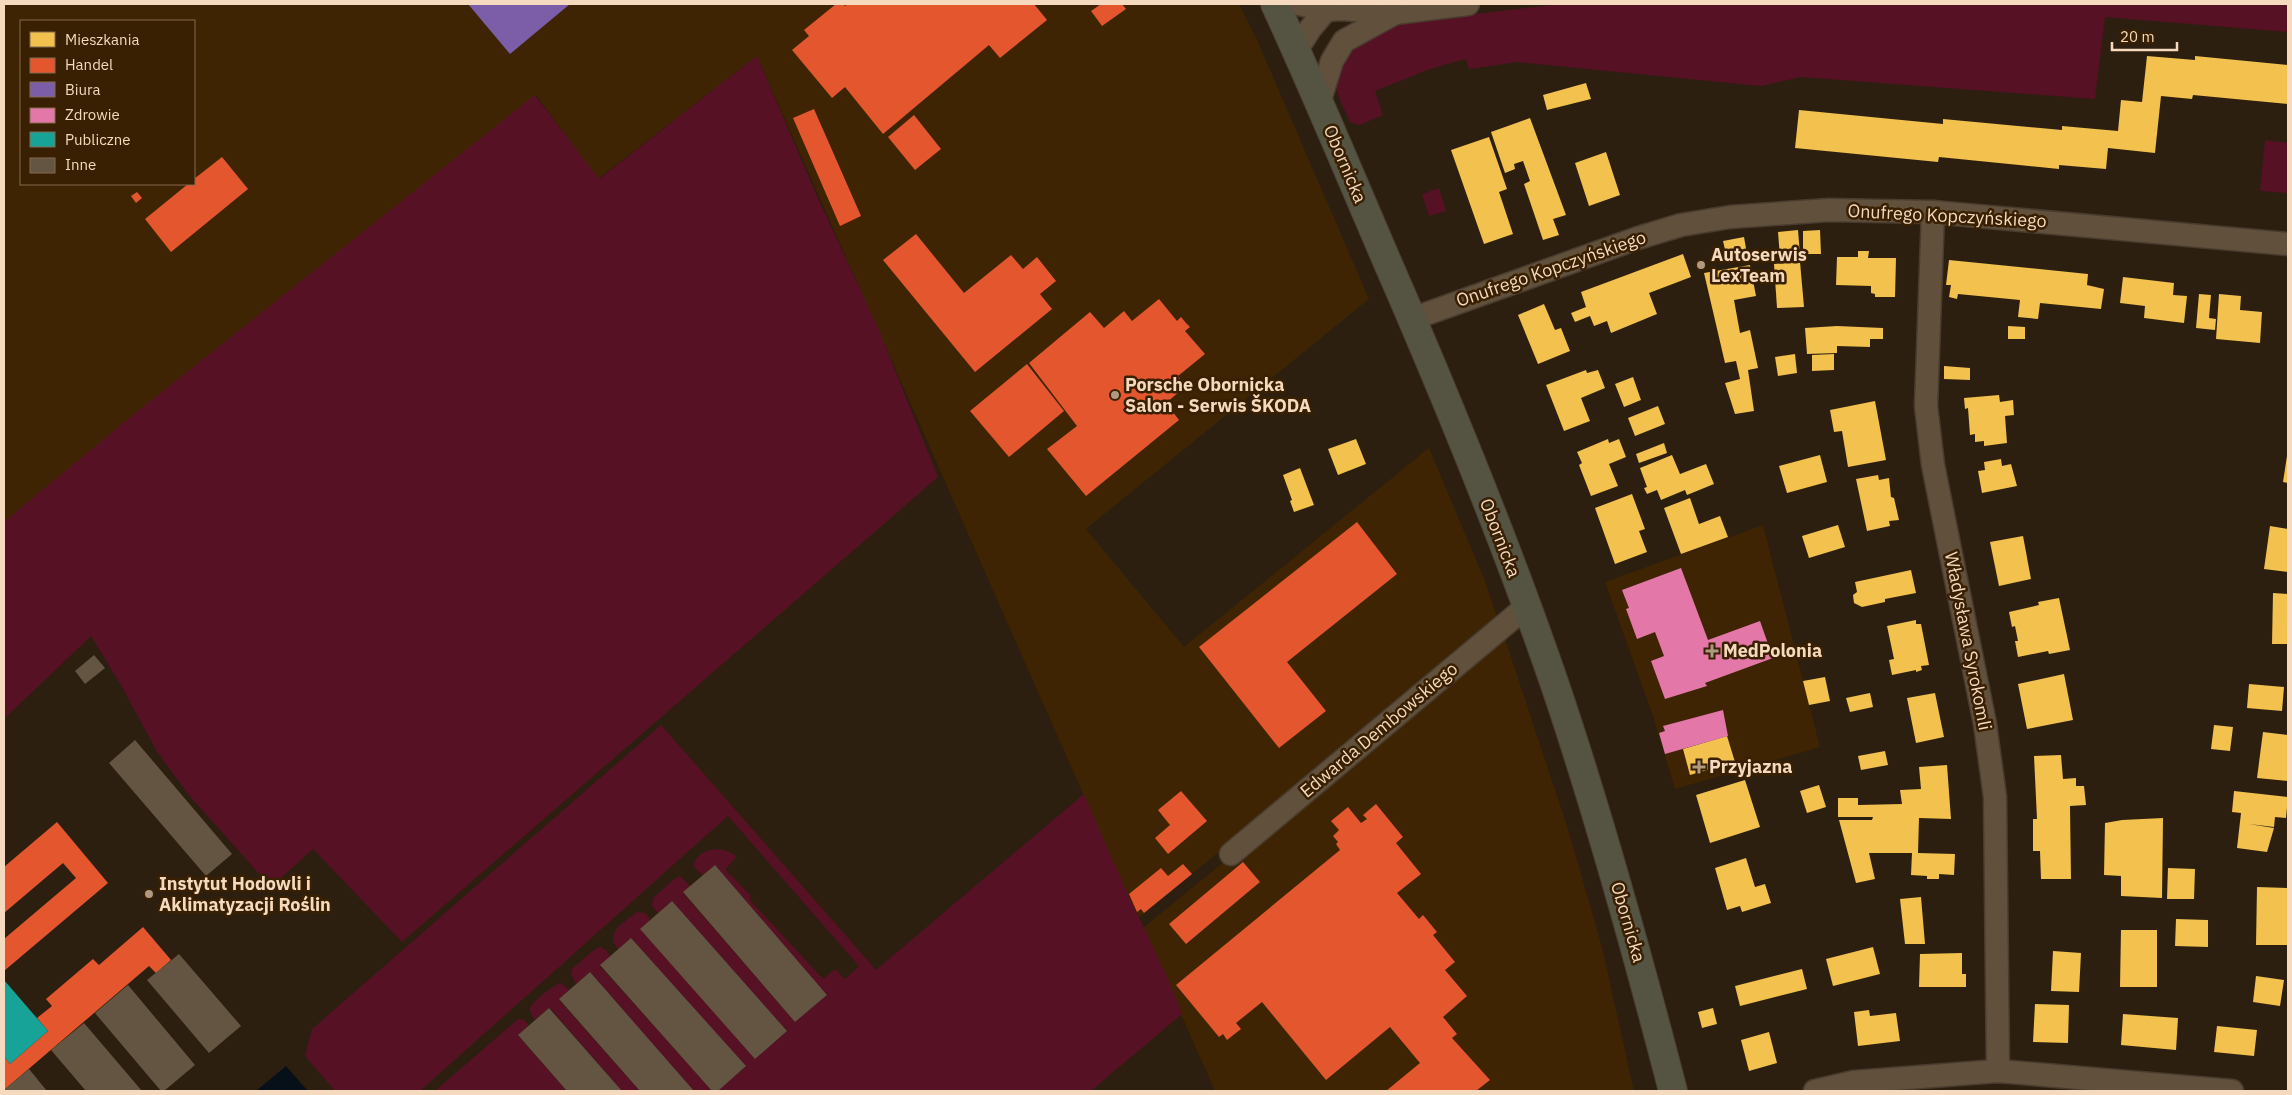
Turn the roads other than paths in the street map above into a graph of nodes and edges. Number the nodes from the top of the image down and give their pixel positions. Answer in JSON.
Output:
{"nodes":[{"id":1,"x":1275,"y":4,"type":"edge"},
{"id":2,"x":1299,"y":4,"type":"edge"},
{"id":3,"x":1468,"y":4,"type":"edge"},
{"id":4,"x":1326,"y":10,"type":"junction"},
{"id":5,"x":1395,"y":13,"type":"junction"},
{"id":6,"x":1344,"y":41,"type":"junction"},
{"id":7,"x":1296,"y":50,"type":"junction"},
{"id":8,"x":1319,"y":103,"type":"junction"},
{"id":9,"x":1933,"y":212,"type":"junction"},
{"id":10,"x":2288,"y":244,"type":"edge"},
{"id":11,"x":1412,"y":319,"type":"junction"},
{"id":12,"x":1527,"y":606,"type":"junction"},
{"id":13,"x":1231,"y":854,"type":"dead end"},
{"id":14,"x":1998,"y":1071,"type":"junction"},
{"id":15,"x":1673,"y":1091,"type":"edge"},
{"id":16,"x":1814,"y":1091,"type":"edge"},
{"id":17,"x":2232,"y":1091,"type":"edge"}],
"edges":[{"from":1,"to":7,"type":"main road","name":"Obornicka"},
{"from":2,"to":4,"type":"street"},
{"from":3,"to":5,"type":"street"},
{"from":4,"to":5,"type":"street"},
{"from":4,"to":7,"type":"street"},
{"from":5,"to":6,"type":"street"},
{"from":6,"to":7,"type":"street"},
{"from":6,"to":8,"type":"street"},
{"from":7,"to":8,"type":"main road","name":"Obornicka"},
{"from":8,"to":11,"type":"main road","name":"Obornicka"},
{"from":9,"to":10,"type":"street","name":"Onufrego Kopczyńskiego"},
{"from":9,"to":11,"type":"street","name":"Onufrego Kopczyńskiego"},
{"from":9,"to":14,"type":"street","name":"Władysława Syrokomli"},
{"from":11,"to":12,"type":"main road","name":"Obornicka"},
{"from":12,"to":13,"type":"street","name":"Edwarda Dembowskiego"},
{"from":12,"to":15,"type":"main road","name":"Obornicka"},
{"from":14,"to":16,"type":"street"},
{"from":14,"to":17,"type":"street"}]}
